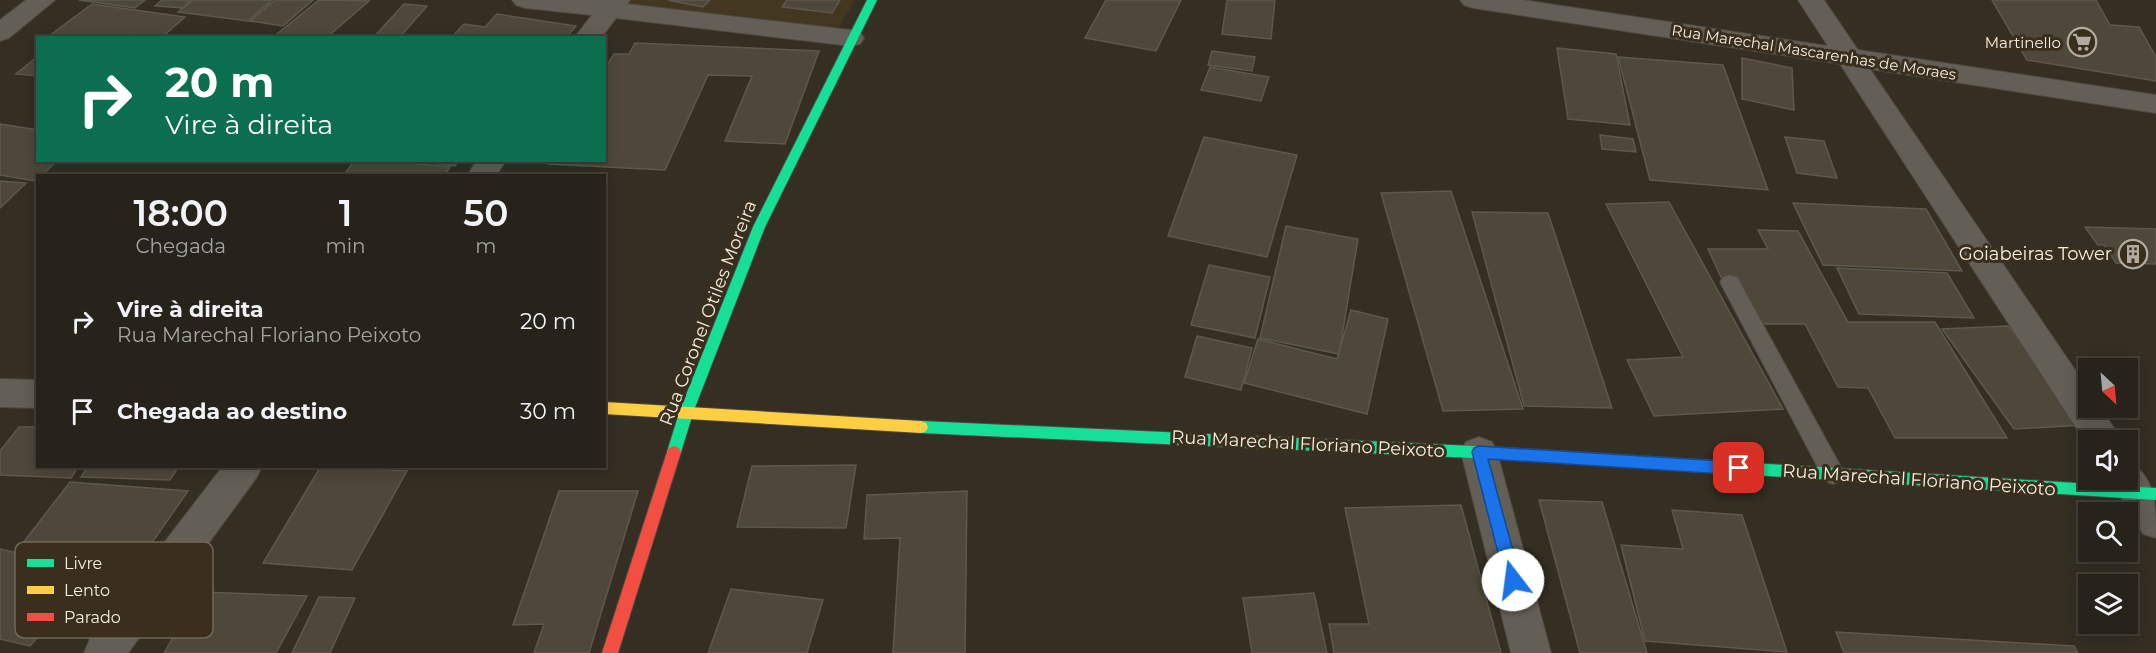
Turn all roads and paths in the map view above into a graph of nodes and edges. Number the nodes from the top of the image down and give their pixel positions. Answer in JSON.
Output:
{"nodes":[{"id":1,"x":42,"y":0,"type":"edge"},
{"id":2,"x":525,"y":0,"type":"edge"},
{"id":3,"x":872,"y":0,"type":"edge"},
{"id":4,"x":1473,"y":0,"type":"edge"},
{"id":5,"x":1811,"y":0,"type":"edge"},
{"id":6,"x":612,"y":5,"type":"edge"},
{"id":7,"x":0,"y":33,"type":"edge"},
{"id":8,"x":589,"y":36,"type":"edge"},
{"id":9,"x":851,"y":39,"type":"junction"},
{"id":10,"x":1848,"y":57,"type":"junction"},
{"id":11,"x":2156,"y":104,"type":"edge"},
{"id":12,"x":1730,"y":282,"type":"dead end"},
{"id":13,"x":0,"y":393,"type":"edge"},
{"id":14,"x":36,"y":394,"type":"edge"},
{"id":15,"x":606,"y":408,"type":"edge"},
{"id":16,"x":687,"y":410,"type":"junction"},
{"id":17,"x":2097,"y":430,"type":"edge"},
{"id":18,"x":1479,"y":452,"type":"junction"},
{"id":19,"x":243,"y":468,"type":"edge"},
{"id":20,"x":1833,"y":474,"type":"junction"},
{"id":21,"x":2144,"y":497,"type":"edge"},
{"id":22,"x":187,"y":542,"type":"edge"},
{"id":23,"x":115,"y":638,"type":"edge"},
{"id":24,"x":104,"y":653,"type":"edge"},
{"id":25,"x":610,"y":653,"type":"edge"},
{"id":26,"x":1532,"y":653,"type":"edge"}],
"edges":[{"from":1,"to":7,"type":"street"},
{"from":2,"to":6,"type":"street"},
{"from":3,"to":9,"type":"street","name":"Rua Coronel Otiles Moreira"},
{"from":4,"to":10,"type":"street","name":"Rua Marechal Mascarenhas de Moraes"},
{"from":5,"to":10,"type":"street"},
{"from":6,"to":8,"type":"street"},
{"from":6,"to":9,"type":"street"},
{"from":9,"to":16,"type":"street","name":"Rua Coronel Otiles Moreira"},
{"from":10,"to":11,"type":"street","name":"Rua Marechal Mascarenhas de Moraes"},
{"from":10,"to":17,"type":"street"},
{"from":12,"to":20,"type":"lane"},
{"from":13,"to":14,"type":"street"},
{"from":15,"to":16,"type":"street","name":"Rua Marechal Floriano Peixoto"},
{"from":16,"to":18,"type":"street","name":"Rua Marechal Floriano Peixoto"},
{"from":16,"to":25,"type":"street","name":"Rua Coronel Otiles Moreira"},
{"from":18,"to":20,"type":"street","name":"Rua Marechal Floriano Peixoto"},
{"from":18,"to":26,"type":"street"},
{"from":19,"to":22,"type":"street"},
{"from":20,"to":21,"type":"street","name":"Rua Marechal Floriano Peixoto"},
{"from":23,"to":24,"type":"street"}]}
